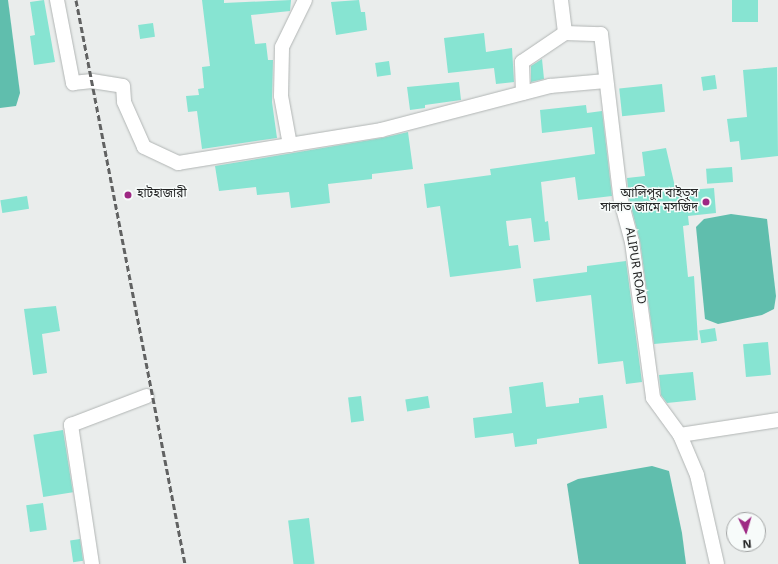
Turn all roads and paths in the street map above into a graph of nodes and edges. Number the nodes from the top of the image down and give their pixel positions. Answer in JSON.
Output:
{"nodes":[{"id":1,"x":57,"y":0,"type":"edge"},
{"id":2,"x":305,"y":0,"type":"edge"},
{"id":3,"x":561,"y":0,"type":"edge"},
{"id":4,"x":565,"y":33,"type":"junction"},
{"id":5,"x":606,"y":81,"type":"junction"},
{"id":6,"x":523,"y":93,"type":"junction"},
{"id":7,"x":290,"y":145,"type":"junction"},
{"id":8,"x":147,"y":396,"type":"dead end"},
{"id":9,"x":778,"y":420,"type":"edge"},
{"id":10,"x":680,"y":436,"type":"junction"},
{"id":11,"x":92,"y":564,"type":"edge"},
{"id":12,"x":717,"y":564,"type":"edge"}],
"edges":[{"from":1,"to":7,"type":"street"},
{"from":2,"to":7,"type":"street"},
{"from":3,"to":4,"type":"street"},
{"from":4,"to":5,"type":"street","name":"ALIPUR ROAD"},
{"from":4,"to":6,"type":"street"},
{"from":5,"to":6,"type":"street"},
{"from":5,"to":10,"type":"street","name":"ALIPUR ROAD"},
{"from":6,"to":7,"type":"street"},
{"from":8,"to":11,"type":"street"},
{"from":9,"to":10,"type":"street"},
{"from":10,"to":12,"type":"street","name":"ALIPUR ROAD"}]}
